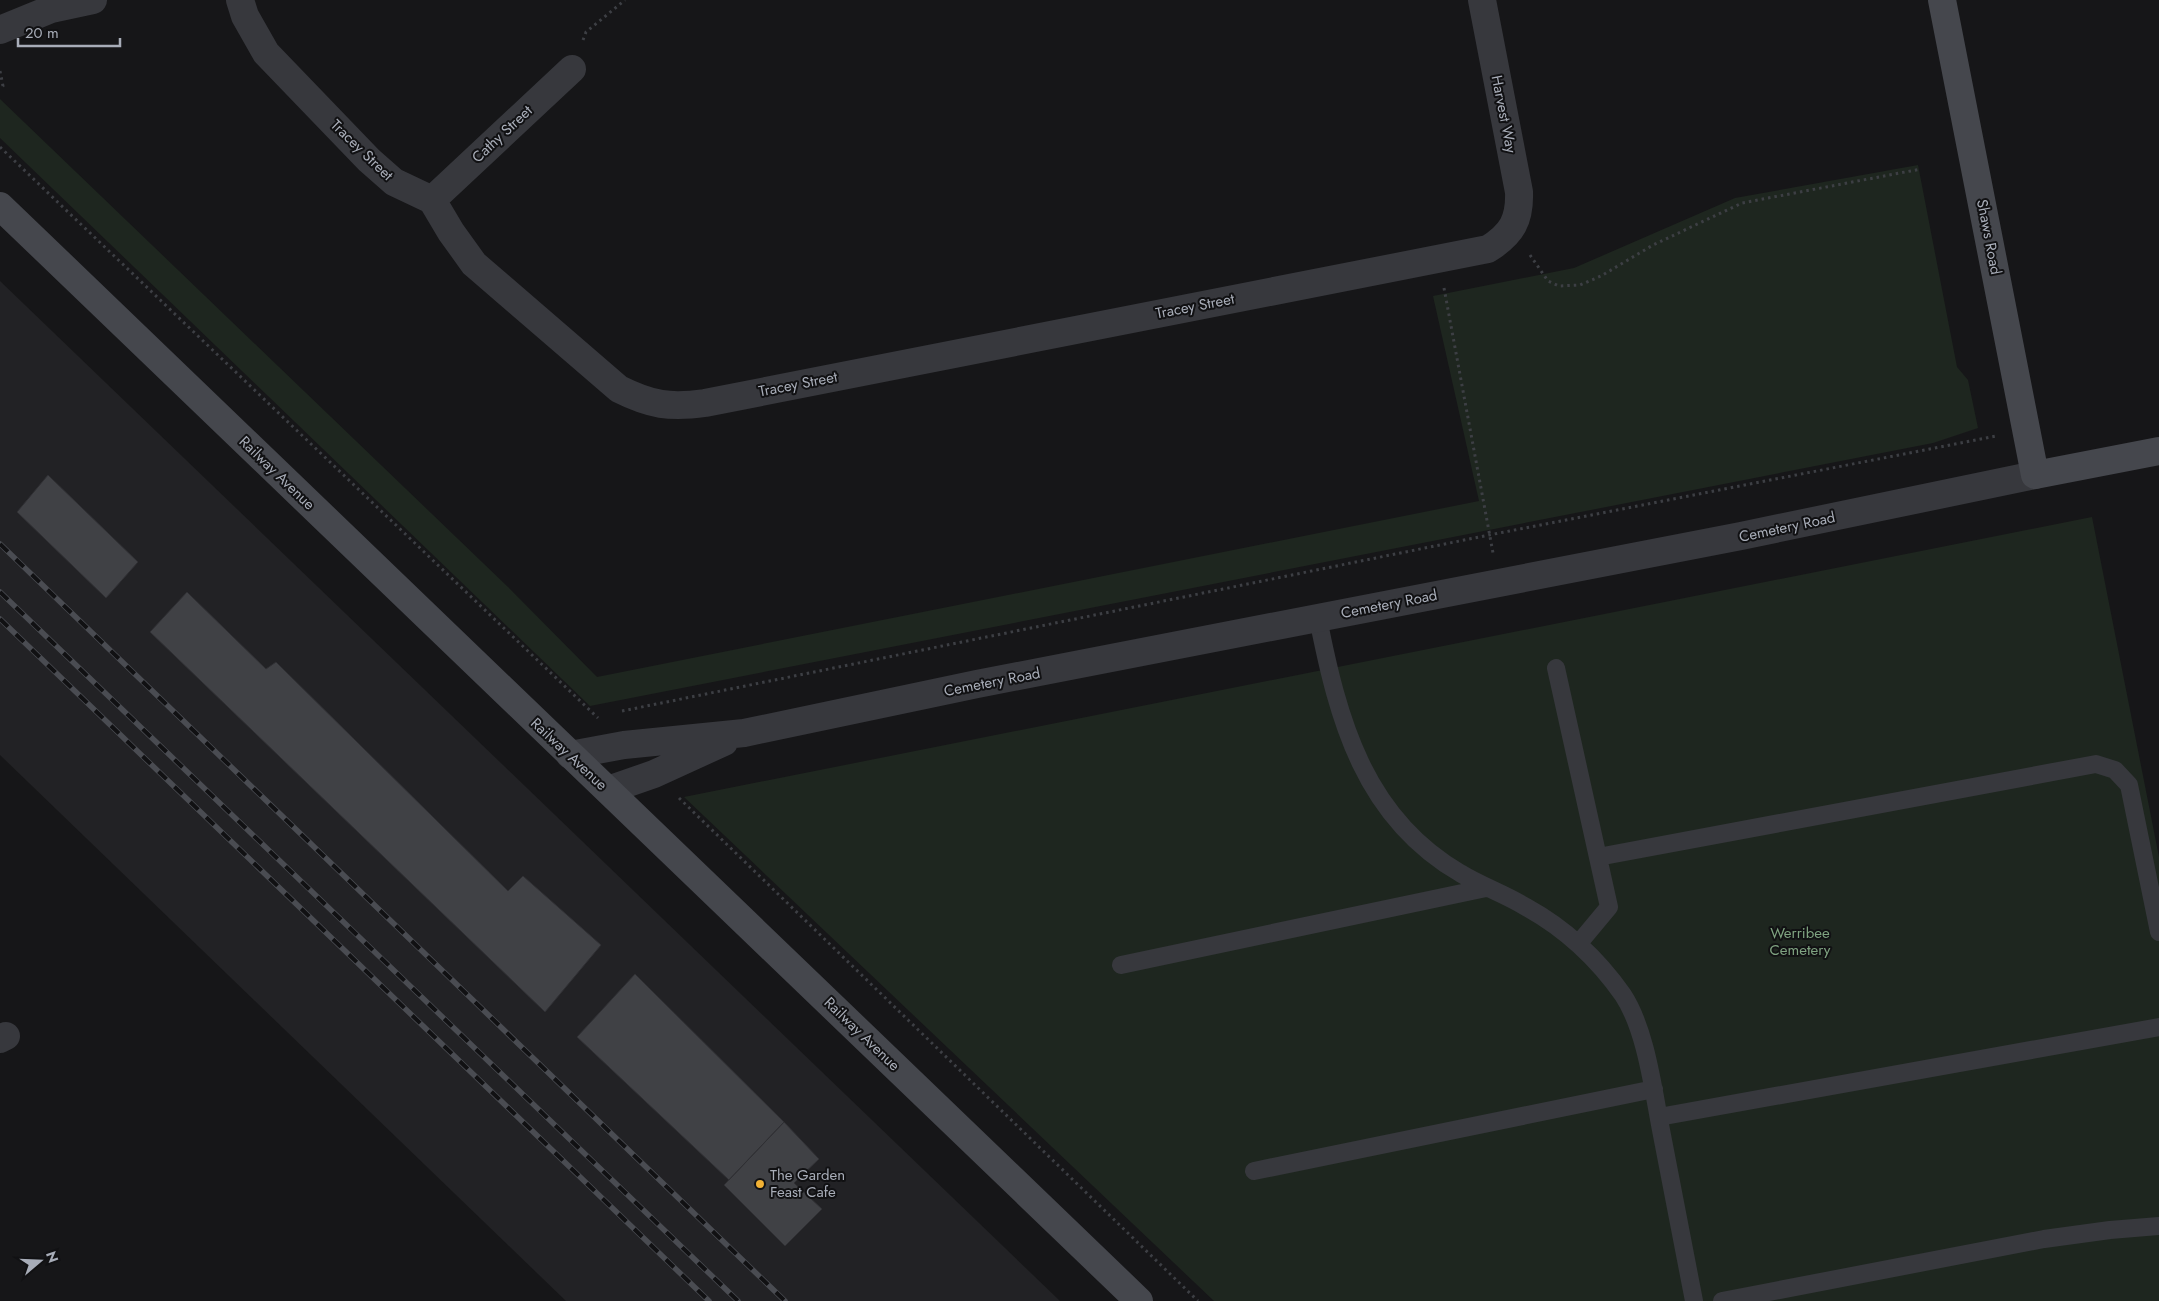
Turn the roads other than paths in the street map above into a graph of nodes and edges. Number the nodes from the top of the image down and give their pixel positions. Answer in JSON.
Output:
{"nodes":[{"id":1,"x":93,"y":0,"type":"edge"},
{"id":2,"x":240,"y":0,"type":"edge"},
{"id":3,"x":1482,"y":0,"type":"edge"},
{"id":4,"x":1942,"y":0,"type":"edge"},
{"id":5,"x":0,"y":30,"type":"edge"},
{"id":6,"x":572,"y":69,"type":"road end"},
{"id":7,"x":432,"y":200,"type":"junction"},
{"id":8,"x":0,"y":206,"type":"edge"},
{"id":9,"x":1512,"y":227,"type":"joint"},
{"id":10,"x":2159,"y":451,"type":"edge"},
{"id":11,"x":2035,"y":475,"type":"junction"},
{"id":12,"x":1318,"y":618,"type":"junction"},
{"id":13,"x":1556,"y":668,"type":"dead end"},
{"id":14,"x":744,"y":733,"type":"junction"},
{"id":15,"x":570,"y":755,"type":"junction"},
{"id":16,"x":608,"y":790,"type":"junction"},
{"id":17,"x":1598,"y":857,"type":"junction"},
{"id":18,"x":1486,"y":888,"type":"junction"},
{"id":19,"x":2159,"y":932,"type":"edge"},
{"id":20,"x":1580,"y":943,"type":"junction"},
{"id":21,"x":1121,"y":965,"type":"dead end"},
{"id":22,"x":2159,"y":1027,"type":"edge"},
{"id":23,"x":1654,"y":1089,"type":"junction"},
{"id":24,"x":1659,"y":1117,"type":"junction"},
{"id":25,"x":1254,"y":1171,"type":"dead end"},
{"id":26,"x":2159,"y":1226,"type":"edge"},
{"id":27,"x":1139,"y":1301,"type":"edge"},
{"id":28,"x":1694,"y":1301,"type":"edge"},
{"id":29,"x":1722,"y":1301,"type":"edge"}],
"edges":[{"from":1,"to":5,"type":"street"},
{"from":2,"to":7,"type":"street","name":"Tracey Street"},
{"from":3,"to":9,"type":"street","name":"Harvest Way"},
{"from":4,"to":11,"type":"street","name":"Shaws Road"},
{"from":6,"to":7,"type":"street","name":"Cathy Street"},
{"from":7,"to":9,"type":"street","name":"Tracey Street"},
{"from":8,"to":15,"type":"street","name":"Railway Avenue"},
{"from":10,"to":11,"type":"street"},
{"from":11,"to":12,"type":"street","name":"Cemetery Road"},
{"from":12,"to":14,"type":"street","name":"Cemetery Road"},
{"from":12,"to":18,"type":"lane"},
{"from":13,"to":17,"type":"lane"},
{"from":14,"to":15,"type":"street","name":"Cemetery Road"},
{"from":14,"to":16,"type":"street","name":"Cemetery Road"},
{"from":15,"to":16,"type":"street","name":"Railway Avenue"},
{"from":16,"to":27,"type":"street","name":"Railway Avenue"},
{"from":17,"to":19,"type":"lane"},
{"from":17,"to":20,"type":"lane"},
{"from":18,"to":20,"type":"lane"},
{"from":18,"to":21,"type":"lane"},
{"from":20,"to":23,"type":"lane"},
{"from":22,"to":24,"type":"lane"},
{"from":23,"to":24,"type":"lane"},
{"from":23,"to":25,"type":"lane"},
{"from":24,"to":28,"type":"lane"},
{"from":26,"to":29,"type":"lane"}]}
